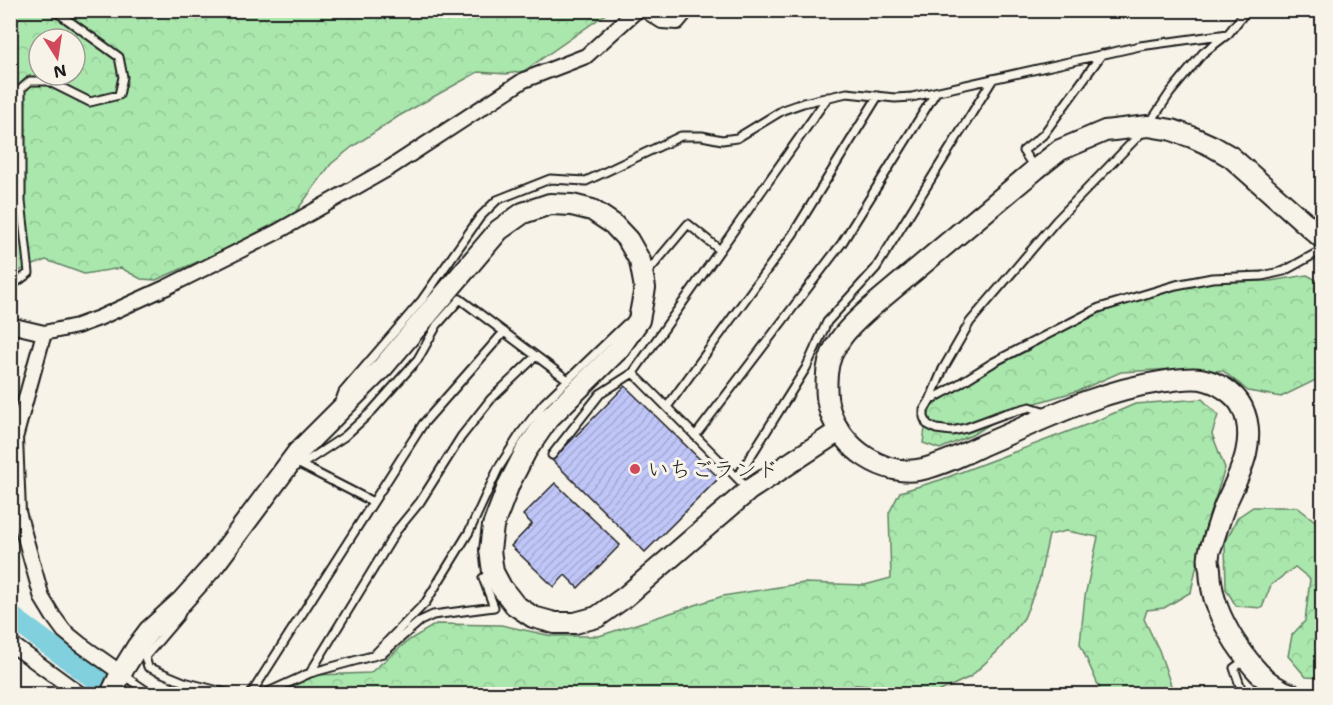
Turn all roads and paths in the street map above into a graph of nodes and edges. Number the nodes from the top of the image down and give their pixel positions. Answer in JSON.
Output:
{"nodes":[{"id":1,"x":54,"y":10,"type":"edge"},
{"id":2,"x":637,"y":10,"type":"edge"},
{"id":3,"x":645,"y":10,"type":"edge"},
{"id":4,"x":687,"y":10,"type":"edge"},
{"id":5,"x":1247,"y":10,"type":"edge"},
{"id":6,"x":1228,"y":34,"type":"junction"},
{"id":7,"x":1103,"y":54,"type":"junction"},
{"id":8,"x":993,"y":79,"type":"junction"},
{"id":9,"x":936,"y":92,"type":"junction"},
{"id":10,"x":878,"y":96,"type":"junction"},
{"id":11,"x":828,"y":97,"type":"junction"},
{"id":12,"x":1148,"y":126,"type":"junction"},
{"id":13,"x":1036,"y":169,"type":"junction"},
{"id":14,"x":1323,"y":238,"type":"edge"},
{"id":15,"x":720,"y":250,"type":"junction"},
{"id":16,"x":1323,"y":250,"type":"edge"},
{"id":17,"x":643,"y":278,"type":"junction"},
{"id":18,"x":10,"y":287,"type":"edge"},
{"id":19,"x":437,"y":314,"type":"junction"},
{"id":20,"x":10,"y":325,"type":"edge"},
{"id":21,"x":634,"y":327,"type":"junction"},
{"id":22,"x":504,"y":332,"type":"junction"},
{"id":23,"x":44,"y":333,"type":"junction"},
{"id":24,"x":536,"y":356,"type":"junction"},
{"id":25,"x":633,"y":372,"type":"junction"},
{"id":26,"x":568,"y":380,"type":"junction"},
{"id":27,"x":930,"y":400,"type":"junction"},
{"id":28,"x":667,"y":407,"type":"junction"},
{"id":29,"x":335,"y":414,"type":"junction"},
{"id":30,"x":1055,"y":415,"type":"junction"},
{"id":31,"x":839,"y":430,"type":"junction"},
{"id":32,"x":695,"y":436,"type":"junction"},
{"id":33,"x":552,"y":455,"type":"dead end"},
{"id":34,"x":296,"y":463,"type":"junction"},
{"id":35,"x":743,"y":484,"type":"junction"},
{"id":36,"x":374,"y":502,"type":"junction"},
{"id":37,"x":214,"y":565,"type":"junction"},
{"id":38,"x":493,"y":572,"type":"junction"},
{"id":39,"x":10,"y":643,"type":"edge"},
{"id":40,"x":373,"y":656,"type":"junction"},
{"id":41,"x":1246,"y":660,"type":"junction"},
{"id":42,"x":121,"y":673,"type":"junction"},
{"id":43,"x":310,"y":673,"type":"junction"},
{"id":44,"x":80,"y":694,"type":"edge"},
{"id":45,"x":111,"y":694,"type":"edge"},
{"id":46,"x":151,"y":694,"type":"edge"},
{"id":47,"x":230,"y":694,"type":"edge"},
{"id":48,"x":250,"y":694,"type":"edge"},
{"id":49,"x":264,"y":694,"type":"edge"},
{"id":50,"x":1243,"y":694,"type":"edge"},
{"id":51,"x":1291,"y":694,"type":"edge"}],
"edges":[{"from":1,"to":18,"type":"lane"},
{"from":2,"to":23,"type":"street"},
{"from":3,"to":4,"type":"street"},
{"from":5,"to":6,"type":"lane"},
{"from":6,"to":7,"type":"lane"},
{"from":6,"to":12,"type":"lane"},
{"from":7,"to":8,"type":"lane"},
{"from":7,"to":13,"type":"lane"},
{"from":8,"to":9,"type":"lane"},
{"from":8,"to":35,"type":"lane"},
{"from":9,"to":10,"type":"lane"},
{"from":9,"to":32,"type":"lane"},
{"from":10,"to":11,"type":"lane"},
{"from":10,"to":28,"type":"lane"},
{"from":11,"to":15,"type":"lane"},
{"from":11,"to":29,"type":"lane"},
{"from":12,"to":13,"type":"street"},
{"from":12,"to":14,"type":"street"},
{"from":12,"to":27,"type":"lane"},
{"from":13,"to":31,"type":"street"},
{"from":15,"to":17,"type":"lane"},
{"from":15,"to":25,"type":"lane"},
{"from":16,"to":27,"type":"lane"},
{"from":17,"to":19,"type":"street"},
{"from":17,"to":21,"type":"street"},
{"from":19,"to":22,"type":"lane"},
{"from":19,"to":29,"type":"street"},
{"from":19,"to":34,"type":"lane"},
{"from":20,"to":23,"type":"street"},
{"from":21,"to":26,"type":"lane"},
{"from":21,"to":38,"type":"street"},
{"from":22,"to":24,"type":"lane"},
{"from":22,"to":36,"type":"lane"},
{"from":23,"to":42,"type":"street"},
{"from":24,"to":26,"type":"lane"},
{"from":24,"to":43,"type":"lane"},
{"from":25,"to":28,"type":"lane"},
{"from":25,"to":33,"type":"lane"},
{"from":26,"to":40,"type":"lane"},
{"from":27,"to":30,"type":"lane"},
{"from":28,"to":32,"type":"lane"},
{"from":29,"to":34,"type":"street"},
{"from":30,"to":31,"type":"street"},
{"from":30,"to":41,"type":"street"},
{"from":31,"to":35,"type":"street"},
{"from":32,"to":35,"type":"lane"},
{"from":34,"to":36,"type":"lane"},
{"from":34,"to":37,"type":"street"},
{"from":35,"to":38,"type":"street"},
{"from":36,"to":48,"type":"lane"},
{"from":37,"to":42,"type":"street"},
{"from":37,"to":47,"type":"lane"},
{"from":38,"to":40,"type":"lane"},
{"from":39,"to":44,"type":"street"},
{"from":40,"to":43,"type":"lane"},
{"from":41,"to":50,"type":"lane"},
{"from":41,"to":51,"type":"street"},
{"from":42,"to":45,"type":"street"},
{"from":42,"to":46,"type":"lane"},
{"from":43,"to":49,"type":"lane"}]}
